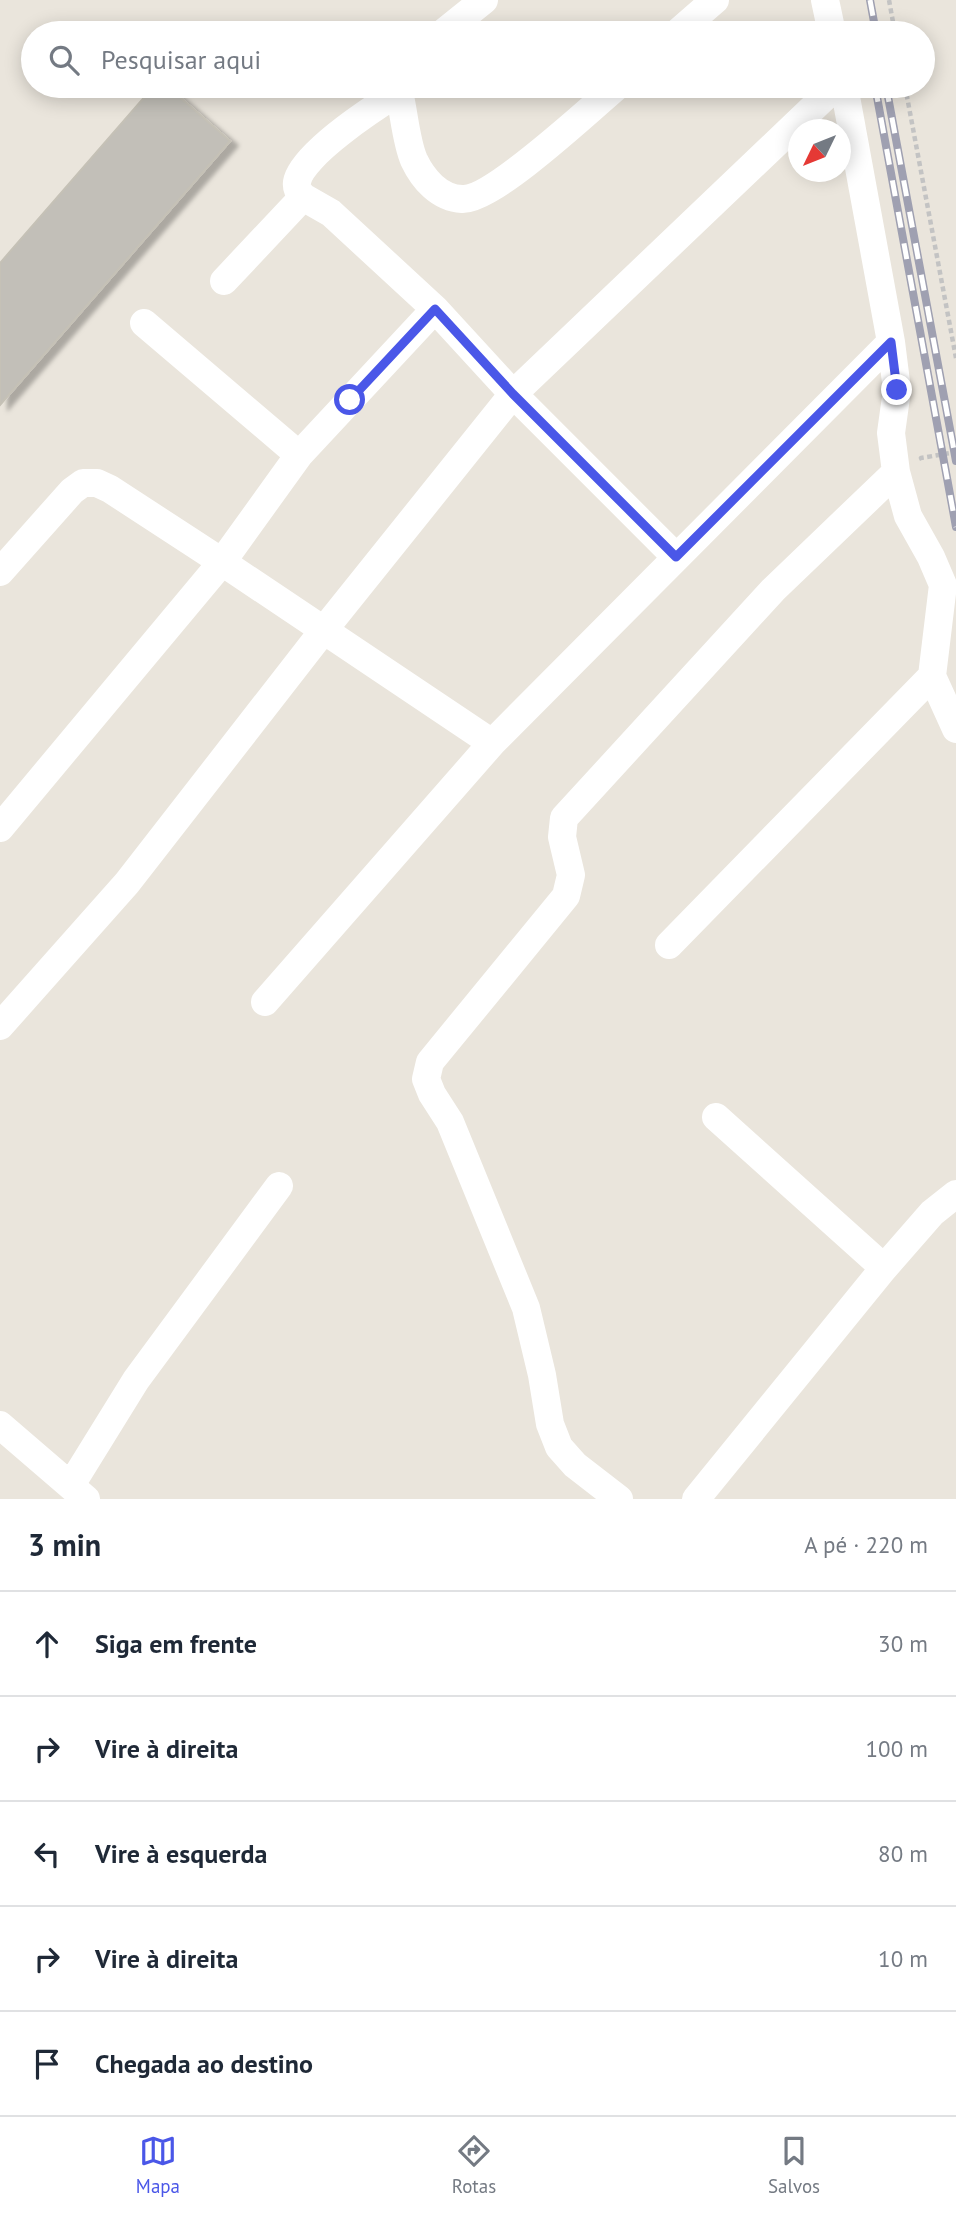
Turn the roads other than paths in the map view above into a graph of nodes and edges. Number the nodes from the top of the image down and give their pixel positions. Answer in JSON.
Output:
{"nodes":[{"id":1,"x":484,"y":0,"type":"edge"},
{"id":2,"x":715,"y":0,"type":"edge"},
{"id":3,"x":825,"y":0,"type":"edge"},
{"id":4,"x":458,"y":21,"type":"edge"},
{"id":5,"x":691,"y":21,"type":"edge"},
{"id":6,"x":829,"y":21,"type":"edge"},
{"id":7,"x":388,"y":98,"type":"edge"},
{"id":8,"x":403,"y":98,"type":"edge"},
{"id":9,"x":602,"y":98,"type":"edge"},
{"id":10,"x":823,"y":98,"type":"edge"},
{"id":11,"x":846,"y":98,"type":"edge"},
{"id":12,"x":303,"y":197,"type":"junction"},
{"id":13,"x":224,"y":281,"type":"dead end"},
{"id":14,"x":435,"y":309,"type":"junction"},
{"id":15,"x":144,"y":323,"type":"dead end"},
{"id":16,"x":891,"y":342,"type":"junction"},
{"id":17,"x":513,"y":394,"type":"junction"},
{"id":18,"x":299,"y":455,"type":"junction"},
{"id":19,"x":896,"y":472,"type":"junction"},
{"id":20,"x":676,"y":557,"type":"junction"},
{"id":21,"x":222,"y":562,"type":"junction"},
{"id":22,"x":0,"y":572,"type":"edge"},
{"id":23,"x":323,"y":631,"type":"junction"},
{"id":24,"x":932,"y":676,"type":"junction"},
{"id":25,"x":956,"y":729,"type":"edge"},
{"id":26,"x":492,"y":744,"type":"junction"},
{"id":27,"x":0,"y":828,"type":"edge"},
{"id":28,"x":669,"y":945,"type":"dead end"},
{"id":29,"x":265,"y":1002,"type":"dead end"},
{"id":30,"x":0,"y":1026,"type":"edge"},
{"id":31,"x":716,"y":1117,"type":"dead end"},
{"id":32,"x":279,"y":1186,"type":"dead end"},
{"id":33,"x":956,"y":1194,"type":"edge"},
{"id":34,"x":884,"y":1268,"type":"junction"},
{"id":35,"x":0,"y":1425,"type":"edge"},
{"id":36,"x":78,"y":1492,"type":"edge"},
{"id":37,"x":619,"y":1499,"type":"edge"},
{"id":38,"x":696,"y":1499,"type":"edge"}],
"edges":[{"from":1,"to":4,"type":"street"},
{"from":2,"to":5,"type":"street"},
{"from":3,"to":6,"type":"street"},
{"from":7,"to":12,"type":"street"},
{"from":8,"to":9,"type":"street"},
{"from":10,"to":17,"type":"street"},
{"from":11,"to":16,"type":"street"},
{"from":12,"to":13,"type":"street"},
{"from":12,"to":14,"type":"street"},
{"from":14,"to":17,"type":"street"},
{"from":14,"to":18,"type":"street"},
{"from":15,"to":18,"type":"street"},
{"from":16,"to":19,"type":"street"},
{"from":16,"to":20,"type":"street"},
{"from":17,"to":20,"type":"street"},
{"from":17,"to":23,"type":"street"},
{"from":18,"to":21,"type":"street"},
{"from":19,"to":24,"type":"street"},
{"from":19,"to":37,"type":"street"},
{"from":20,"to":26,"type":"street"},
{"from":21,"to":22,"type":"street"},
{"from":21,"to":23,"type":"street"},
{"from":21,"to":27,"type":"street"},
{"from":23,"to":26,"type":"street"},
{"from":23,"to":30,"type":"street"},
{"from":24,"to":25,"type":"street"},
{"from":24,"to":28,"type":"street"},
{"from":26,"to":29,"type":"street"},
{"from":31,"to":34,"type":"street"},
{"from":32,"to":36,"type":"street"},
{"from":33,"to":34,"type":"street"},
{"from":34,"to":38,"type":"street"},
{"from":35,"to":36,"type":"street"}]}
